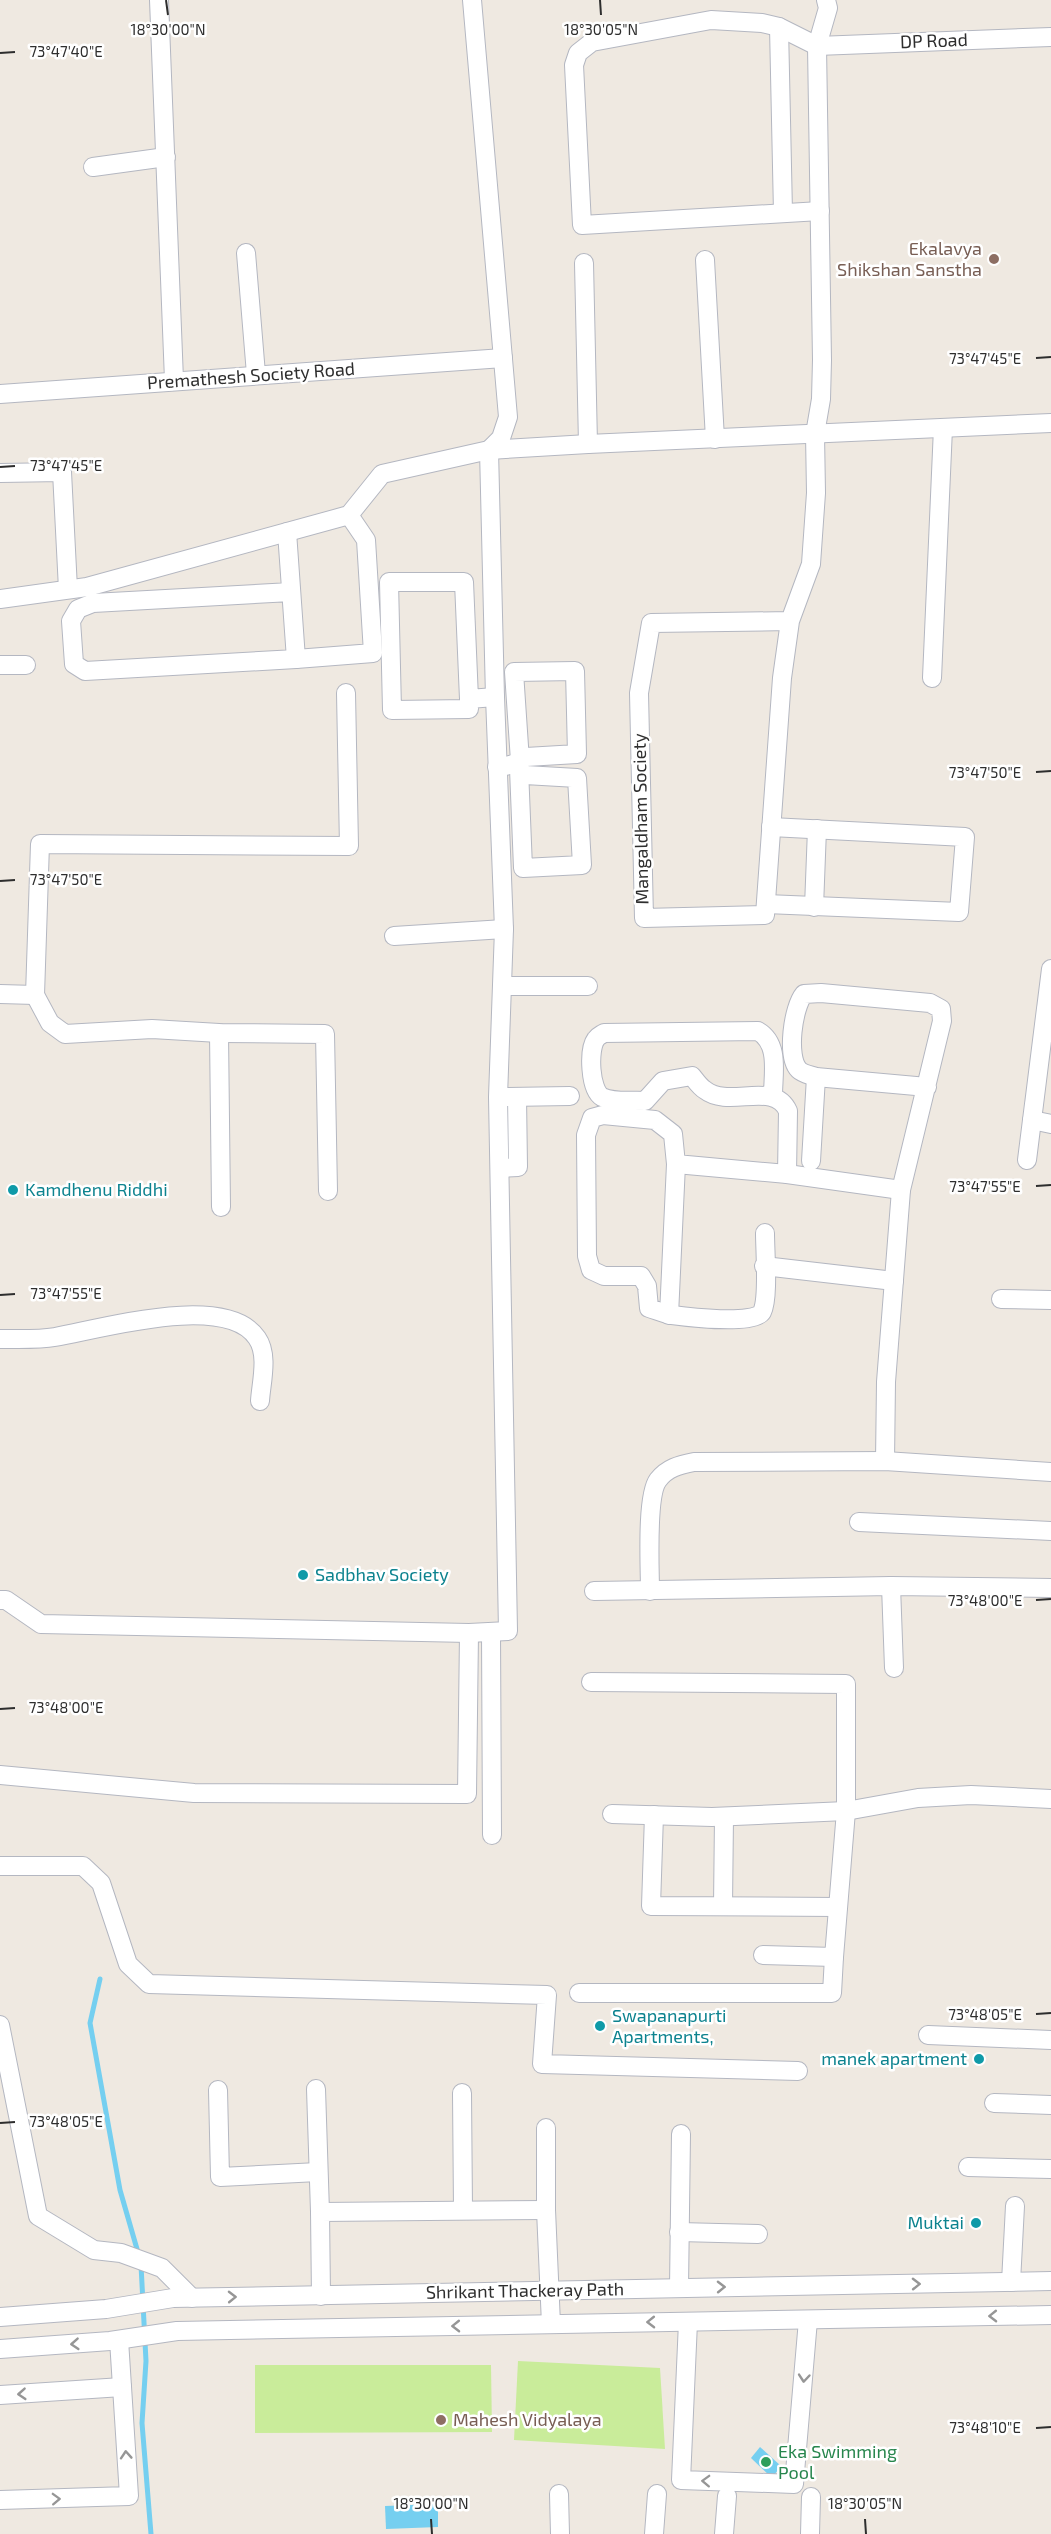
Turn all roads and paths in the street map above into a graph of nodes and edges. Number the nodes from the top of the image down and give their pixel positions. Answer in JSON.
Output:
{"nodes":[{"id":1,"x":159,"y":0,"type":"edge"},
{"id":2,"x":472,"y":0,"type":"edge"},
{"id":3,"x":830,"y":3,"type":"edge"},
{"id":4,"x":779,"y":27,"type":"junction"},
{"id":5,"x":1051,"y":37,"type":"edge"},
{"id":6,"x":817,"y":46,"type":"junction"},
{"id":7,"x":166,"y":158,"type":"junction"},
{"id":8,"x":93,"y":167,"type":"dead end"},
{"id":9,"x":820,"y":212,"type":"junction"},
{"id":10,"x":783,"y":213,"type":"junction"},
{"id":11,"x":246,"y":253,"type":"dead end"},
{"id":12,"x":705,"y":260,"type":"dead end"},
{"id":13,"x":584,"y":263,"type":"dead end"},
{"id":14,"x":503,"y":358,"type":"junction"},
{"id":15,"x":256,"y":374,"type":"junction"},
{"id":16,"x":174,"y":380,"type":"junction"},
{"id":17,"x":0,"y":394,"type":"edge"},
{"id":18,"x":1051,"y":423,"type":"edge"},
{"id":19,"x":943,"y":428,"type":"junction"},
{"id":20,"x":815,"y":434,"type":"junction"},
{"id":21,"x":715,"y":439,"type":"junction"},
{"id":22,"x":588,"y":444,"type":"junction"},
{"id":23,"x":489,"y":450,"type":"junction"},
{"id":24,"x":0,"y":473,"type":"edge"},
{"id":25,"x":349,"y":515,"type":"junction"},
{"id":26,"x":287,"y":532,"type":"junction"},
{"id":27,"x":68,"y":589,"type":"junction"},
{"id":28,"x":291,"y":592,"type":"junction"},
{"id":29,"x":0,"y":599,"type":"edge"},
{"id":30,"x":790,"y":621,"type":"junction"},
{"id":31,"x":296,"y":659,"type":"junction"},
{"id":32,"x":0,"y":665,"type":"edge"},
{"id":33,"x":26,"y":665,"type":"dead end"},
{"id":34,"x":932,"y":678,"type":"dead end"},
{"id":35,"x":346,"y":693,"type":"dead end"},
{"id":36,"x":495,"y":697,"type":"junction"},
{"id":37,"x":469,"y":699,"type":"junction"},
{"id":38,"x":513,"y":766,"type":"junction"},
{"id":39,"x":771,"y":827,"type":"junction"},
{"id":40,"x":817,"y":829,"type":"junction"},
{"id":41,"x":766,"y":904,"type":"junction"},
{"id":42,"x":814,"y":907,"type":"junction"},
{"id":43,"x":504,"y":929,"type":"junction"},
{"id":44,"x":394,"y":936,"type":"dead end"},
{"id":45,"x":1051,"y":969,"type":"edge"},
{"id":46,"x":504,"y":986,"type":"junction"},
{"id":47,"x":588,"y":986,"type":"dead end"},
{"id":48,"x":0,"y":994,"type":"edge"},
{"id":49,"x":35,"y":995,"type":"junction"},
{"id":50,"x":219,"y":1033,"type":"junction"},
{"id":51,"x":816,"y":1077,"type":"junction"},
{"id":52,"x":927,"y":1087,"type":"junction"},
{"id":53,"x":570,"y":1096,"type":"dead end"},
{"id":54,"x":773,"y":1096,"type":"junction"},
{"id":55,"x":508,"y":1097,"type":"junction"},
{"id":56,"x":1032,"y":1120,"type":"junction"},
{"id":57,"x":1051,"y":1124,"type":"edge"},
{"id":58,"x":1027,"y":1160,"type":"dead end"},
{"id":59,"x":811,"y":1161,"type":"dead end"},
{"id":60,"x":676,"y":1164,"type":"junction"},
{"id":61,"x":787,"y":1174,"type":"junction"},
{"id":62,"x":901,"y":1190,"type":"junction"},
{"id":63,"x":328,"y":1191,"type":"dead end"},
{"id":64,"x":221,"y":1207,"type":"dead end"},
{"id":65,"x":765,"y":1233,"type":"dead end"},
{"id":66,"x":764,"y":1266,"type":"junction"},
{"id":67,"x":894,"y":1281,"type":"junction"},
{"id":68,"x":1001,"y":1299,"type":"dead end"},
{"id":69,"x":1051,"y":1300,"type":"edge"},
{"id":70,"x":669,"y":1315,"type":"junction"},
{"id":71,"x":0,"y":1339,"type":"edge"},
{"id":72,"x":260,"y":1401,"type":"dead end"},
{"id":73,"x":885,"y":1461,"type":"junction"},
{"id":74,"x":1051,"y":1472,"type":"edge"},
{"id":75,"x":859,"y":1522,"type":"dead end"},
{"id":76,"x":1051,"y":1531,"type":"edge"},
{"id":77,"x":891,"y":1586,"type":"junction"},
{"id":78,"x":1051,"y":1588,"type":"edge"},
{"id":79,"x":594,"y":1591,"type":"dead end"},
{"id":80,"x":650,"y":1591,"type":"junction"},
{"id":81,"x":0,"y":1600,"type":"edge"},
{"id":82,"x":491,"y":1632,"type":"junction"},
{"id":83,"x":469,"y":1633,"type":"junction"},
{"id":84,"x":894,"y":1668,"type":"dead end"},
{"id":85,"x":591,"y":1682,"type":"dead end"},
{"id":86,"x":0,"y":1775,"type":"edge"},
{"id":87,"x":1051,"y":1799,"type":"edge"},
{"id":88,"x":846,"y":1811,"type":"junction"},
{"id":89,"x":612,"y":1814,"type":"dead end"},
{"id":90,"x":654,"y":1815,"type":"junction"},
{"id":91,"x":724,"y":1817,"type":"junction"},
{"id":92,"x":492,"y":1835,"type":"dead end"},
{"id":93,"x":0,"y":1866,"type":"edge"},
{"id":94,"x":723,"y":1906,"type":"junction"},
{"id":95,"x":838,"y":1907,"type":"junction"},
{"id":96,"x":763,"y":1955,"type":"dead end"},
{"id":97,"x":834,"y":1957,"type":"junction"},
{"id":98,"x":579,"y":1993,"type":"dead end"},
{"id":99,"x":0,"y":2025,"type":"edge"},
{"id":100,"x":928,"y":2035,"type":"dead end"},
{"id":101,"x":1051,"y":2040,"type":"edge"},
{"id":102,"x":798,"y":2071,"type":"dead end"},
{"id":103,"x":218,"y":2090,"type":"dead end"},
{"id":104,"x":316,"y":2090,"type":"dead end"},
{"id":105,"x":462,"y":2093,"type":"dead end"},
{"id":106,"x":994,"y":2103,"type":"dead end"},
{"id":107,"x":1051,"y":2105,"type":"edge"},
{"id":108,"x":546,"y":2128,"type":"dead end"},
{"id":109,"x":681,"y":2134,"type":"dead end"},
{"id":110,"x":968,"y":2167,"type":"dead end"},
{"id":111,"x":1051,"y":2169,"type":"edge"},
{"id":112,"x":318,"y":2172,"type":"junction"},
{"id":113,"x":1016,"y":2177,"type":"dead end"},
{"id":114,"x":1051,"y":2180,"type":"edge"},
{"id":115,"x":1015,"y":2206,"type":"dead end"},
{"id":116,"x":463,"y":2210,"type":"junction"},
{"id":117,"x":546,"y":2210,"type":"junction"},
{"id":118,"x":320,"y":2211,"type":"junction"},
{"id":119,"x":679,"y":2232,"type":"junction"},
{"id":120,"x":758,"y":2234,"type":"dead end"},
{"id":121,"x":1051,"y":2281,"type":"edge"},
{"id":122,"x":1011,"y":2282,"type":"junction"},
{"id":123,"x":679,"y":2288,"type":"junction"},
{"id":124,"x":548,"y":2291,"type":"junction"},
{"id":125,"x":321,"y":2296,"type":"junction"},
{"id":126,"x":192,"y":2298,"type":"junction"},
{"id":127,"x":1051,"y":2315,"type":"edge"},
{"id":128,"x":0,"y":2317,"type":"edge"},
{"id":129,"x":808,"y":2320,"type":"junction"},
{"id":130,"x":688,"y":2322,"type":"junction"},
{"id":131,"x":551,"y":2324,"type":"junction"},
{"id":132,"x":126,"y":2339,"type":"junction"},
{"id":133,"x":0,"y":2349,"type":"edge"},
{"id":134,"x":122,"y":2387,"type":"junction"},
{"id":135,"x":0,"y":2395,"type":"edge"},
{"id":136,"x":559,"y":2494,"type":"dead end"},
{"id":137,"x":657,"y":2494,"type":"dead end"},
{"id":138,"x":727,"y":2496,"type":"dead end"},
{"id":139,"x":811,"y":2497,"type":"dead end"},
{"id":140,"x":0,"y":2500,"type":"edge"},
{"id":141,"x":560,"y":2534,"type":"edge"},
{"id":142,"x":654,"y":2534,"type":"edge"},
{"id":143,"x":724,"y":2534,"type":"edge"},
{"id":144,"x":810,"y":2534,"type":"edge"}],
"edges":[{"from":1,"to":7,"type":"street"},
{"from":2,"to":14,"type":"street"},
{"from":3,"to":6,"type":"street"},
{"from":4,"to":6,"type":"street"},
{"from":4,"to":10,"type":"street"},
{"from":4,"to":10,"type":"street"},
{"from":5,"to":6,"type":"street","name":"DP Road"},
{"from":6,"to":9,"type":"street"},
{"from":7,"to":8,"type":"street"},
{"from":7,"to":16,"type":"street"},
{"from":9,"to":10,"type":"street"},
{"from":9,"to":20,"type":"street"},
{"from":11,"to":15,"type":"street"},
{"from":12,"to":21,"type":"street"},
{"from":13,"to":22,"type":"street"},
{"from":14,"to":15,"type":"street","name":"Premathesh Society Road"},
{"from":14,"to":23,"type":"street"},
{"from":15,"to":16,"type":"street","name":"Premathesh Society Road"},
{"from":16,"to":17,"type":"street","name":"Premathesh Society Road"},
{"from":18,"to":19,"type":"street"},
{"from":19,"to":20,"type":"street"},
{"from":19,"to":34,"type":"street"},
{"from":20,"to":21,"type":"street"},
{"from":20,"to":30,"type":"street"},
{"from":21,"to":22,"type":"street"},
{"from":22,"to":23,"type":"street"},
{"from":23,"to":25,"type":"street"},
{"from":23,"to":36,"type":"street"},
{"from":24,"to":27,"type":"street"},
{"from":25,"to":26,"type":"street"},
{"from":25,"to":31,"type":"street"},
{"from":26,"to":27,"type":"street"},
{"from":26,"to":28,"type":"street"},
{"from":27,"to":29,"type":"street"},
{"from":28,"to":31,"type":"street"},
{"from":28,"to":31,"type":"street"},
{"from":30,"to":39,"type":"street"},
{"from":30,"to":41,"type":"street","name":"Mangaldham Society"},
{"from":32,"to":33,"type":"street"},
{"from":35,"to":49,"type":"street"},
{"from":36,"to":37,"type":"street"},
{"from":36,"to":38,"type":"street"},
{"from":37,"to":37,"type":"street"},
{"from":38,"to":38,"type":"street"},
{"from":38,"to":38,"type":"street"},
{"from":38,"to":43,"type":"street"},
{"from":39,"to":40,"type":"street"},
{"from":39,"to":41,"type":"street"},
{"from":40,"to":42,"type":"street"},
{"from":40,"to":42,"type":"street"},
{"from":41,"to":42,"type":"street"},
{"from":43,"to":44,"type":"street"},
{"from":43,"to":46,"type":"street"},
{"from":45,"to":56,"type":"street"},
{"from":46,"to":47,"type":"street"},
{"from":46,"to":55,"type":"street"},
{"from":48,"to":49,"type":"street"},
{"from":49,"to":50,"type":"street"},
{"from":50,"to":63,"type":"street"},
{"from":50,"to":64,"type":"street"},
{"from":51,"to":52,"type":"street"},
{"from":51,"to":52,"type":"street"},
{"from":51,"to":59,"type":"street"},
{"from":52,"to":62,"type":"street"},
{"from":53,"to":55,"type":"street"},
{"from":54,"to":54,"type":"street"},
{"from":54,"to":61,"type":"street"},
{"from":55,"to":82,"type":"street"},
{"from":56,"to":57,"type":"street"},
{"from":56,"to":58,"type":"street"},
{"from":60,"to":61,"type":"street"},
{"from":60,"to":70,"type":"street"},
{"from":60,"to":70,"type":"street"},
{"from":61,"to":62,"type":"street"},
{"from":62,"to":67,"type":"street"},
{"from":65,"to":66,"type":"street"},
{"from":66,"to":67,"type":"street"},
{"from":66,"to":70,"type":"street"},
{"from":67,"to":73,"type":"street"},
{"from":68,"to":69,"type":"street"},
{"from":71,"to":72,"type":"street"},
{"from":73,"to":74,"type":"street"},
{"from":73,"to":80,"type":"street"},
{"from":75,"to":76,"type":"street"},
{"from":77,"to":78,"type":"street"},
{"from":77,"to":80,"type":"street"},
{"from":77,"to":84,"type":"street"},
{"from":79,"to":80,"type":"street"},
{"from":81,"to":83,"type":"street"},
{"from":82,"to":83,"type":"street"},
{"from":82,"to":92,"type":"street"},
{"from":83,"to":86,"type":"street"},
{"from":85,"to":88,"type":"street"},
{"from":87,"to":88,"type":"street"},
{"from":88,"to":91,"type":"street"},
{"from":88,"to":95,"type":"street"},
{"from":89,"to":90,"type":"street"},
{"from":90,"to":91,"type":"street"},
{"from":90,"to":94,"type":"street"},
{"from":91,"to":94,"type":"street"},
{"from":93,"to":102,"type":"street"},
{"from":94,"to":95,"type":"street"},
{"from":95,"to":97,"type":"street"},
{"from":96,"to":97,"type":"street"},
{"from":97,"to":98,"type":"street"},
{"from":99,"to":126,"type":"street"},
{"from":100,"to":101,"type":"street"},
{"from":103,"to":112,"type":"street"},
{"from":104,"to":112,"type":"street"},
{"from":105,"to":116,"type":"street"},
{"from":106,"to":107,"type":"street"},
{"from":108,"to":117,"type":"street"},
{"from":109,"to":119,"type":"street"},
{"from":110,"to":111,"type":"street"},
{"from":112,"to":118,"type":"street"},
{"from":113,"to":114,"type":"street"},
{"from":115,"to":122,"type":"street"},
{"from":116,"to":117,"type":"street"},
{"from":116,"to":118,"type":"street"},
{"from":117,"to":124,"type":"street"},
{"from":118,"to":125,"type":"street"},
{"from":119,"to":120,"type":"street"},
{"from":119,"to":123,"type":"street"},
{"from":121,"to":122,"type":"street","name":"Shrikant Thackeray Path"},
{"from":123,"to":122,"type":"street","name":"Shrikant Thackeray Path","one_way":true},
{"from":123,"to":124,"type":"street","name":"Shrikant Thackeray Path"},
{"from":124,"to":125,"type":"street","name":"Shrikant Thackeray Path"},
{"from":124,"to":131,"type":"street"},
{"from":126,"to":125,"type":"street","name":"Shrikant Thackeray Path","one_way":true},
{"from":126,"to":128,"type":"street","name":"Shrikant Thackeray Path"},
{"from":127,"to":129,"type":"street","name":"Shrikant Thackeray Path","one_way":true},
{"from":129,"to":130,"type":"street","name":"Shrikant Thackeray Path"},
{"from":129,"to":130,"type":"street","one_way":true},
{"from":130,"to":131,"type":"street","name":"Shrikant Thackeray Path","one_way":true},
{"from":131,"to":132,"type":"street","name":"Shrikant Thackeray Path","one_way":true},
{"from":132,"to":133,"type":"street","name":"Shrikant Thackeray Path","one_way":true},
{"from":132,"to":134,"type":"street"},
{"from":134,"to":135,"type":"street","one_way":true},
{"from":140,"to":134,"type":"street","one_way":true},
{"from":136,"to":141,"type":"street"},
{"from":137,"to":142,"type":"street"},
{"from":138,"to":143,"type":"street"},
{"from":139,"to":144,"type":"street"}]}
